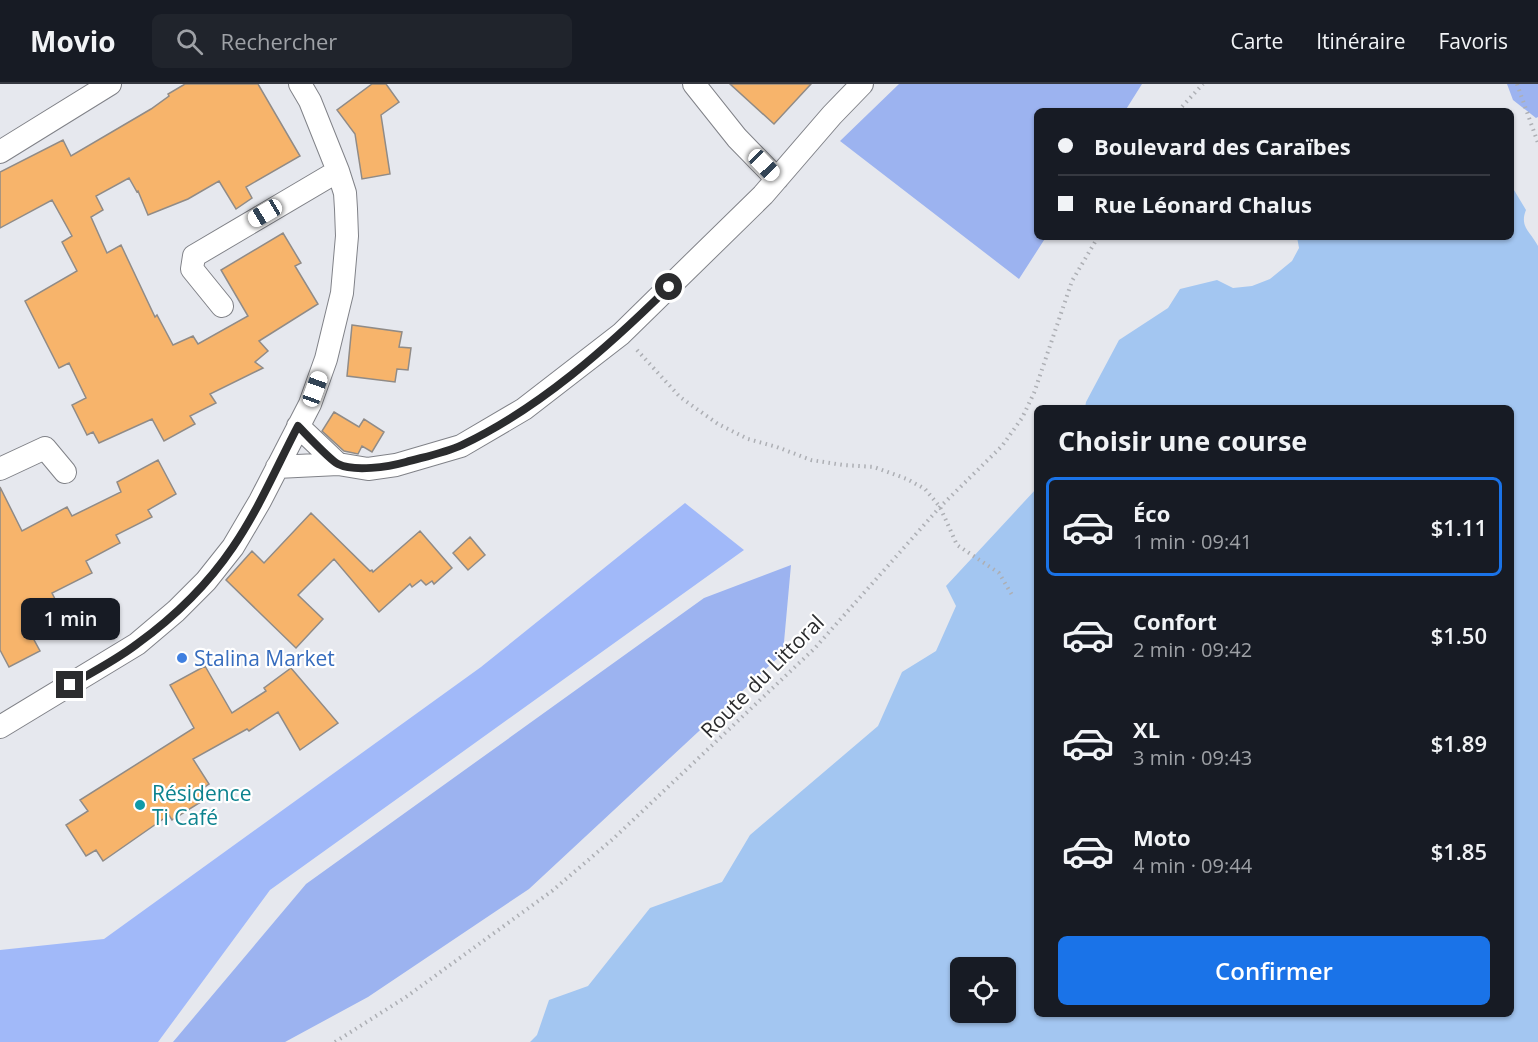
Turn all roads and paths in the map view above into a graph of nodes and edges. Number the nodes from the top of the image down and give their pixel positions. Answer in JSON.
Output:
{"nodes":[{"id":1,"x":110,"y":84,"type":"edge"},
{"id":2,"x":300,"y":84,"type":"edge"},
{"id":3,"x":694,"y":84,"type":"edge"},
{"id":4,"x":862,"y":84,"type":"edge"},
{"id":5,"x":1203,"y":84,"type":"edge"},
{"id":6,"x":1517,"y":84,"type":"edge"},
{"id":7,"x":1181,"y":108,"type":"edge"},
{"id":8,"x":1538,"y":143,"type":"edge"},
{"id":9,"x":0,"y":152,"type":"edge"},
{"id":10,"x":338,"y":171,"type":"junction"},
{"id":11,"x":777,"y":179,"type":"junction"},
{"id":12,"x":1096,"y":240,"type":"edge"},
{"id":13,"x":222,"y":306,"type":"dead end"},
{"id":14,"x":621,"y":334,"type":"junction"},
{"id":15,"x":298,"y":426,"type":"junction"},
{"id":16,"x":338,"y":464,"type":"junction"},
{"id":17,"x":277,"y":467,"type":"junction"},
{"id":18,"x":0,"y":469,"type":"edge"},
{"id":19,"x":65,"y":472,"type":"dead end"},
{"id":20,"x":940,"y":507,"type":"junction"},
{"id":21,"x":1012,"y":595,"type":"dead end"},
{"id":22,"x":0,"y":727,"type":"edge"},
{"id":23,"x":335,"y":1042,"type":"edge"}],
"edges":[{"from":1,"to":9,"type":"street"},
{"from":2,"to":10,"type":"street"},
{"from":3,"to":11,"type":"street"},
{"from":4,"to":11,"type":"street"},
{"from":5,"to":7,"type":"path"},
{"from":6,"to":8,"type":"path"},
{"from":10,"to":13,"type":"street"},
{"from":10,"to":15,"type":"street"},
{"from":11,"to":14,"type":"street"},
{"from":12,"to":20,"type":"path","name":"Route du Littoral"},
{"from":14,"to":16,"type":"street"},
{"from":14,"to":20,"type":"path"},
{"from":15,"to":16,"type":"street"},
{"from":15,"to":17,"type":"street"},
{"from":16,"to":17,"type":"street"},
{"from":17,"to":22,"type":"street"},
{"from":18,"to":19,"type":"street"},
{"from":20,"to":21,"type":"path"},
{"from":20,"to":23,"type":"path","name":"Route du Littoral"}]}
